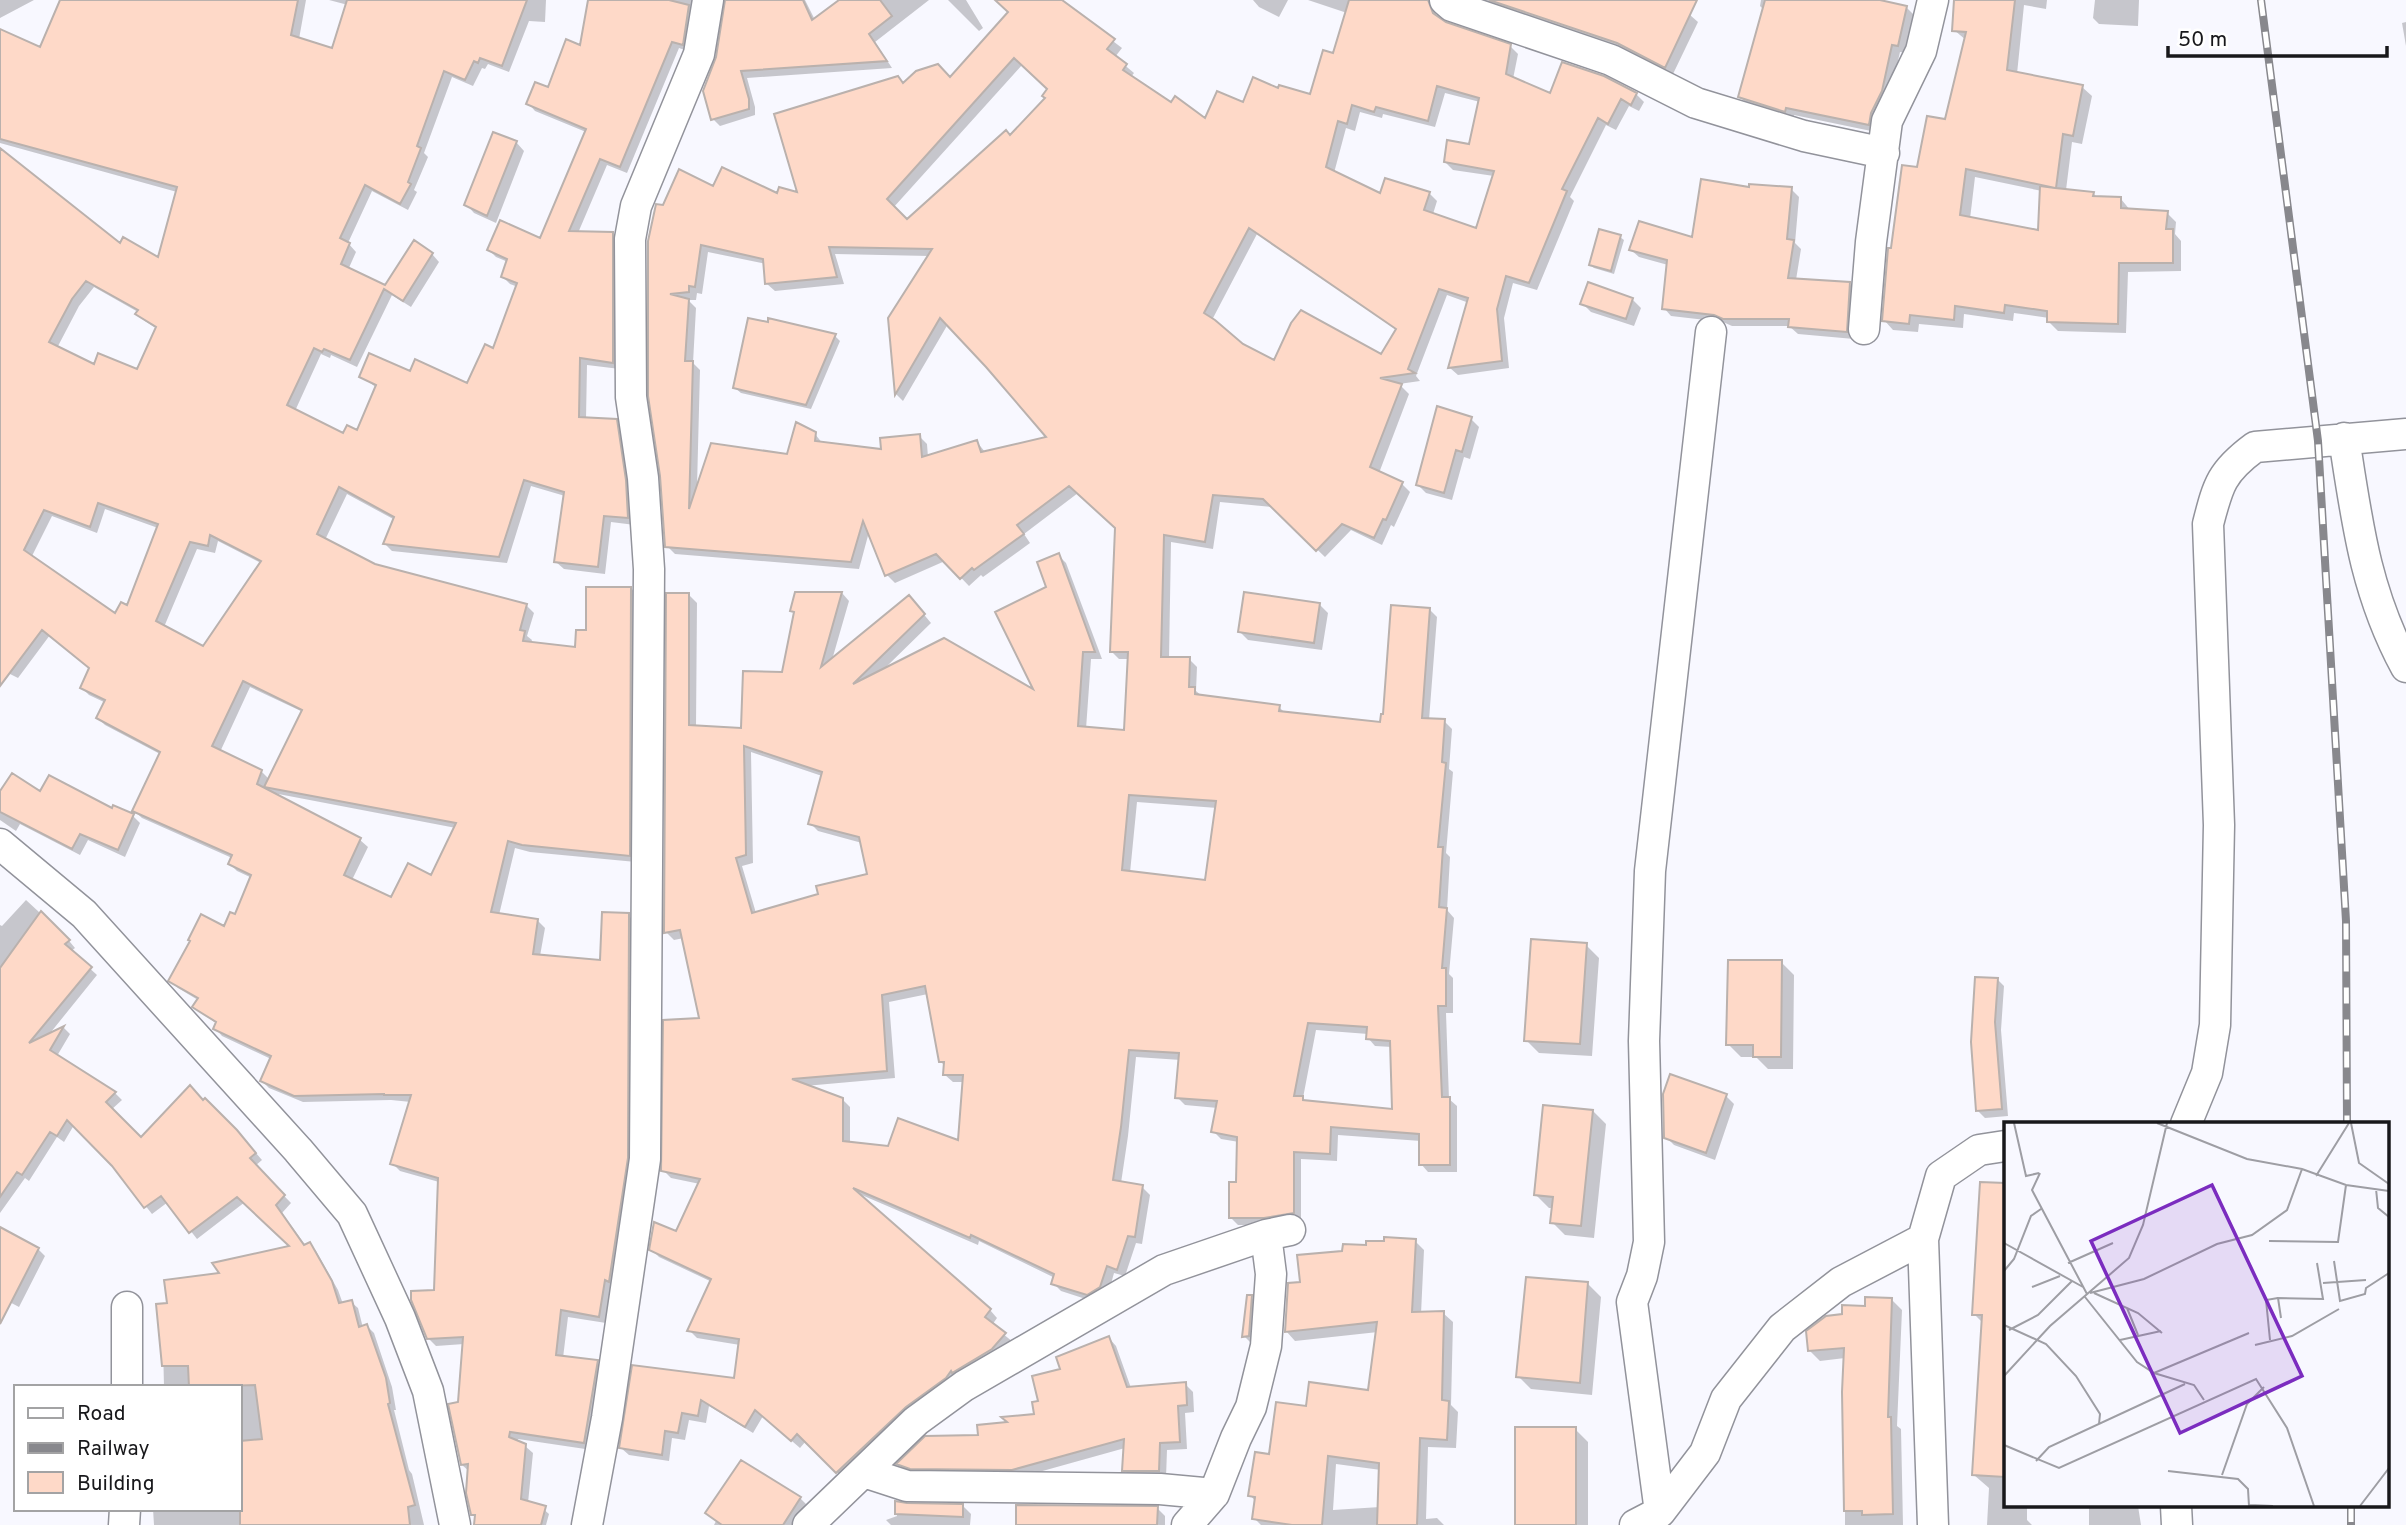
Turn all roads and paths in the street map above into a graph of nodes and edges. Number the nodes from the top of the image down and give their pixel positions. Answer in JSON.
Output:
{"nodes":[{"id":1,"x":708,"y":0,"type":"edge"},
{"id":2,"x":1445,"y":0,"type":"edge"},
{"id":3,"x":1933,"y":0,"type":"edge"},
{"id":4,"x":1884,"y":153,"type":"junction"},
{"id":5,"x":1864,"y":330,"type":"dead end"},
{"id":6,"x":1711,"y":332,"type":"dead end"},
{"id":7,"x":2406,"y":434,"type":"edge"},
{"id":8,"x":2344,"y":438,"type":"junction"},
{"id":9,"x":2406,"y":667,"type":"edge"},
{"id":10,"x":0,"y":844,"type":"edge"},
{"id":11,"x":2186,"y":1122,"type":"edge"},
{"id":12,"x":2004,"y":1146,"type":"edge"},
{"id":13,"x":1923,"y":1239,"type":"junction"},
{"id":14,"x":127,"y":1307,"type":"dead end"},
{"id":15,"x":127,"y":1385,"type":"edge"},
{"id":16,"x":864,"y":1472,"type":"junction"},
{"id":17,"x":1214,"y":1494,"type":"junction"},
{"id":18,"x":1648,"y":1518,"type":"edge"},
{"id":19,"x":455,"y":1525,"type":"edge"},
{"id":20,"x":587,"y":1525,"type":"edge"},
{"id":21,"x":808,"y":1525,"type":"edge"},
{"id":22,"x":1187,"y":1525,"type":"edge"},
{"id":23,"x":1933,"y":1525,"type":"edge"}],
"edges":[{"from":1,"to":20,"type":"street"},
{"from":2,"to":4,"type":"street"},
{"from":3,"to":4,"type":"street"},
{"from":4,"to":5,"type":"street"},
{"from":6,"to":18,"type":"street"},
{"from":7,"to":8,"type":"street"},
{"from":8,"to":9,"type":"street"},
{"from":8,"to":11,"type":"street"},
{"from":10,"to":19,"type":"street"},
{"from":12,"to":13,"type":"street"},
{"from":13,"to":18,"type":"street"},
{"from":13,"to":23,"type":"street"},
{"from":14,"to":15,"type":"street"},
{"from":16,"to":17,"type":"street"},
{"from":16,"to":17,"type":"street"},
{"from":16,"to":21,"type":"street"},
{"from":17,"to":22,"type":"street"}]}
